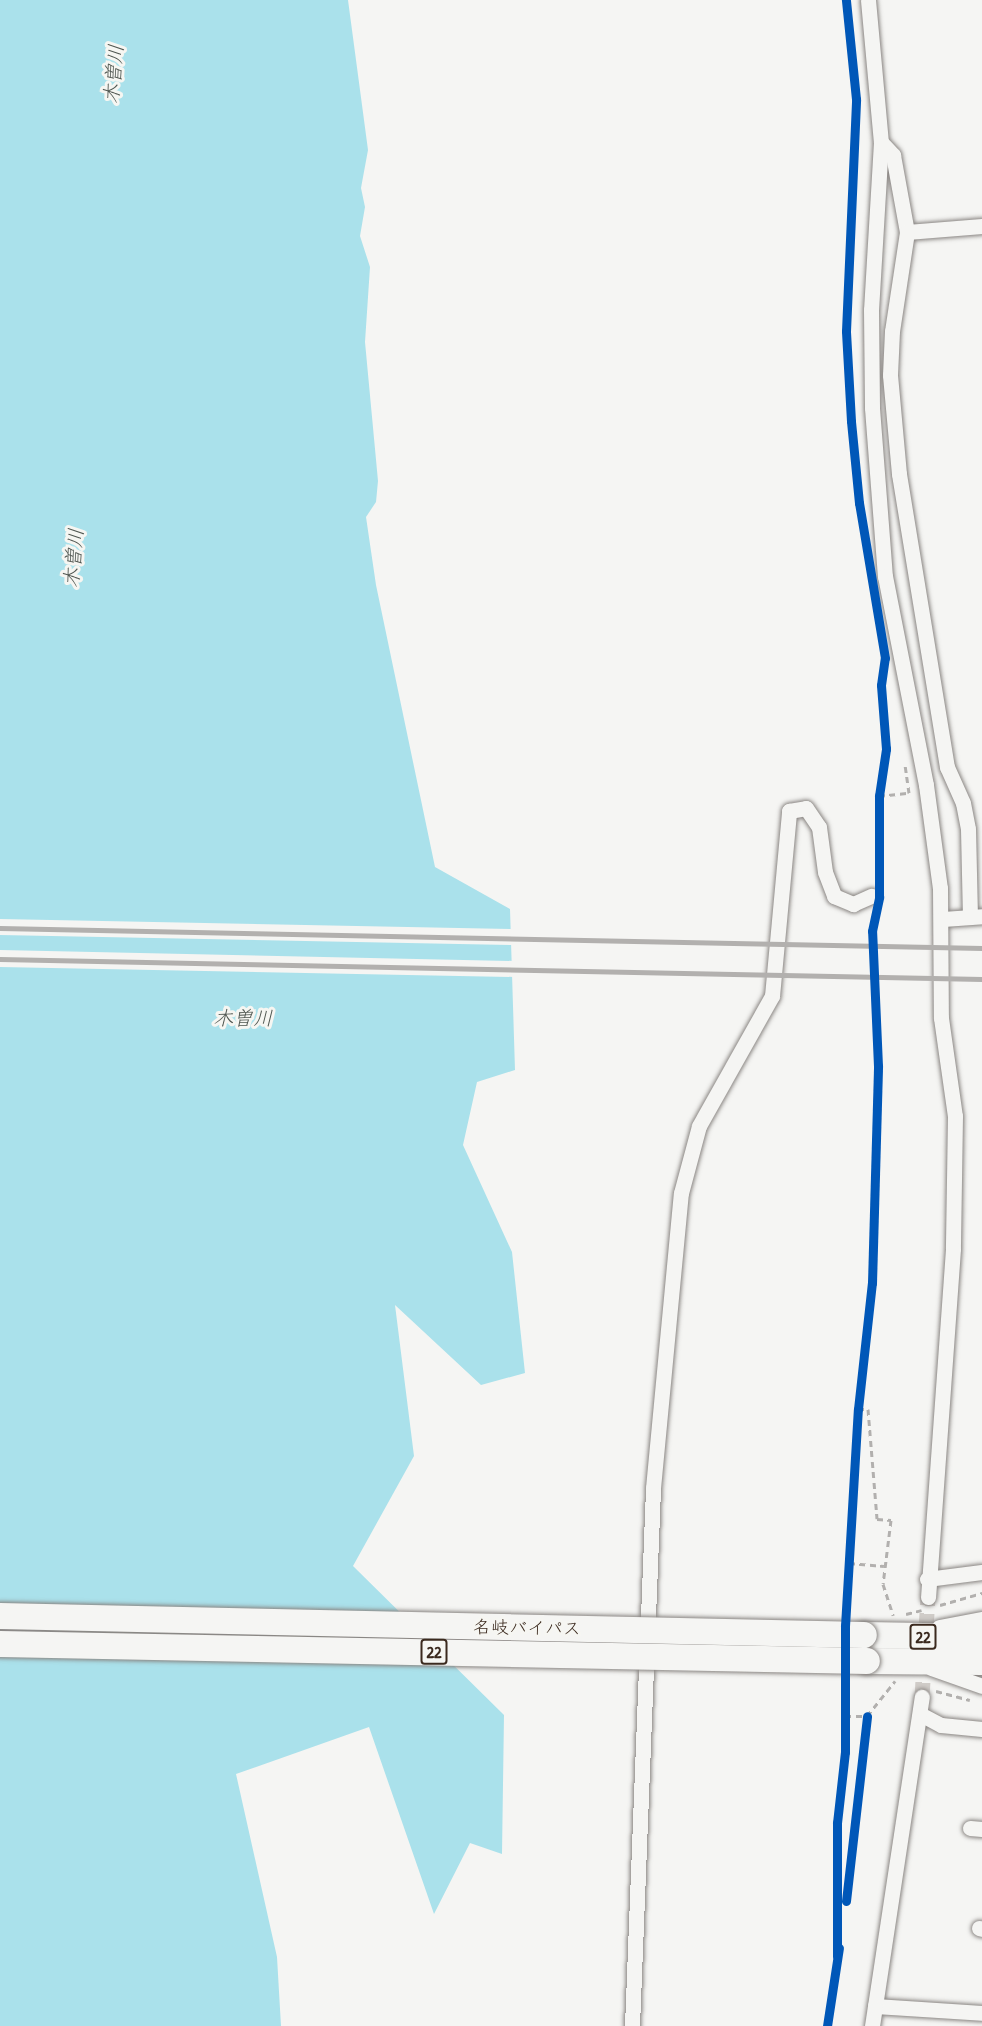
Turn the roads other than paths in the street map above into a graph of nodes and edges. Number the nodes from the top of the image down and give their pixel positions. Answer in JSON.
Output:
{"nodes":[{"id":1,"x":868,"y":0,"type":"edge"},
{"id":2,"x":881,"y":142,"type":"junction"},
{"id":3,"x":982,"y":225,"type":"edge"},
{"id":4,"x":907,"y":232,"type":"junction"},
{"id":5,"x":871,"y":896,"type":"dead end"},
{"id":6,"x":976,"y":916,"type":"edge"},
{"id":7,"x":943,"y":919,"type":"junction"},
{"id":8,"x":982,"y":1572,"type":"edge"},
{"id":9,"x":927,"y":1579,"type":"junction"},
{"id":10,"x":928,"y":1597,"type":"tunnel mouth"},
{"id":11,"x":0,"y":1616,"type":"edge"},
{"id":12,"x":982,"y":1619,"type":"edge"},
{"id":13,"x":882,"y":1629,"type":"junction"},
{"id":14,"x":982,"y":1637,"type":"edge"},
{"id":15,"x":0,"y":1644,"type":"edge"},
{"id":16,"x":982,"y":1662,"type":"edge"},
{"id":17,"x":902,"y":1670,"type":"junction"},
{"id":18,"x":982,"y":1686,"type":"edge"},
{"id":19,"x":922,"y":1697,"type":"tunnel mouth"},
{"id":20,"x":922,"y":1715,"type":"junction"},
{"id":21,"x":982,"y":1730,"type":"edge"},
{"id":22,"x":875,"y":2006,"type":"junction"},
{"id":23,"x":982,"y":2013,"type":"edge"},
{"id":24,"x":632,"y":2026,"type":"edge"},
{"id":25,"x":872,"y":2026,"type":"edge"}],
"edges":[{"from":1,"to":2,"type":"street"},
{"from":2,"to":4,"type":"street"},
{"from":2,"to":7,"type":"street"},
{"from":3,"to":4,"type":"street"},
{"from":4,"to":6,"type":"street"},
{"from":5,"to":24,"type":"street"},
{"from":6,"to":7,"type":"street"},
{"from":7,"to":9,"type":"street"},
{"from":8,"to":9,"type":"street"},
{"from":9,"to":10,"type":"street"},
{"from":11,"to":13,"type":"highway","name":"名岐バイパス","number":"22","bridge":true},
{"from":12,"to":13,"type":"street"},
{"from":13,"to":14,"type":"highway","name":"名岐バイパス","number":"22"},
{"from":15,"to":17,"type":"highway","name":"名岐バイパス","number":"22","bridge":true},
{"from":16,"to":17,"type":"highway","name":"名岐バイパス","number":"22"},
{"from":17,"to":18,"type":"street"},
{"from":19,"to":20,"type":"street"},
{"from":20,"to":21,"type":"street"},
{"from":20,"to":22,"type":"street"},
{"from":22,"to":23,"type":"street"},
{"from":22,"to":25,"type":"street"}]}
